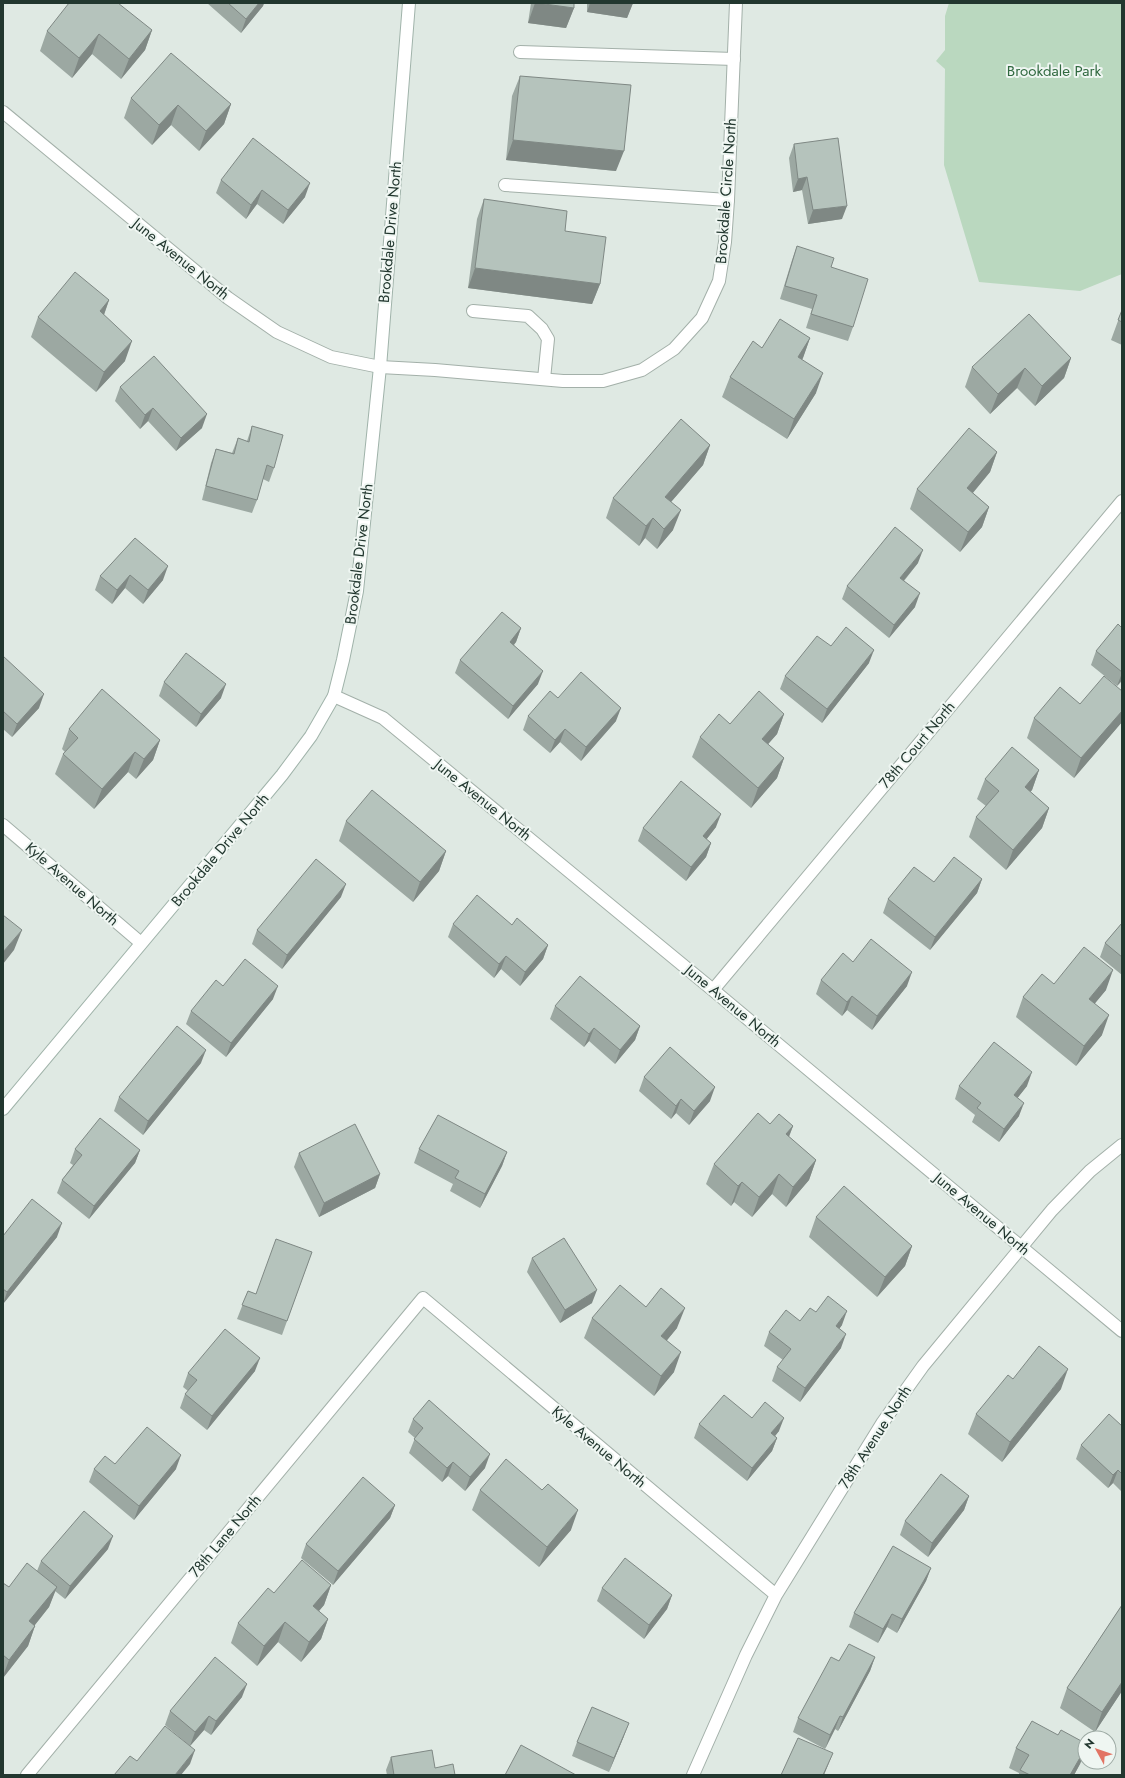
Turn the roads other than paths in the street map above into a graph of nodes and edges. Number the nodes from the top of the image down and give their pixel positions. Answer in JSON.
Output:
{"nodes":[{"id":1,"x":409,"y":3,"type":"edge"},
{"id":2,"x":736,"y":3,"type":"edge"},
{"id":3,"x":520,"y":52,"type":"dead end"},
{"id":4,"x":734,"y":59,"type":"junction"},
{"id":5,"x":3,"y":112,"type":"edge"},
{"id":6,"x":505,"y":185,"type":"dead end"},
{"id":7,"x":728,"y":200,"type":"junction"},
{"id":8,"x":473,"y":311,"type":"dead end"},
{"id":9,"x":380,"y":367,"type":"junction"},
{"id":10,"x":544,"y":380,"type":"junction"},
{"id":11,"x":1122,"y":501,"type":"edge"},
{"id":12,"x":334,"y":696,"type":"junction"},
{"id":13,"x":3,"y":824,"type":"edge"},
{"id":14,"x":141,"y":943,"type":"junction"},
{"id":15,"x":713,"y":990,"type":"junction"},
{"id":16,"x":3,"y":1109,"type":"edge"},
{"id":17,"x":1122,"y":1145,"type":"edge"},
{"id":18,"x":1021,"y":1246,"type":"junction"},
{"id":19,"x":423,"y":1298,"type":"joint"},
{"id":20,"x":1122,"y":1331,"type":"edge"},
{"id":21,"x":776,"y":1595,"type":"junction"},
{"id":22,"x":27,"y":1775,"type":"edge"},
{"id":23,"x":693,"y":1775,"type":"edge"}],
"edges":[{"from":1,"to":9,"type":"street","name":"Brookdale Drive North"},
{"from":2,"to":4,"type":"street","name":"Brookdale Circle North"},
{"from":3,"to":4,"type":"street"},
{"from":4,"to":7,"type":"street","name":"Brookdale Circle North"},
{"from":5,"to":9,"type":"street","name":"June Avenue North"},
{"from":6,"to":7,"type":"street"},
{"from":7,"to":10,"type":"street","name":"Brookdale Circle North"},
{"from":8,"to":10,"type":"street"},
{"from":9,"to":10,"type":"street","name":"Brookdale Circle North"},
{"from":9,"to":12,"type":"street","name":"Brookdale Drive North"},
{"from":11,"to":15,"type":"street","name":"78th Court North"},
{"from":12,"to":14,"type":"street","name":"Brookdale Drive North"},
{"from":12,"to":15,"type":"street","name":"June Avenue North"},
{"from":13,"to":14,"type":"street","name":"Kyle Avenue North"},
{"from":14,"to":16,"type":"street","name":"Brookdale Drive North"},
{"from":15,"to":18,"type":"street","name":"June Avenue North"},
{"from":17,"to":18,"type":"street","name":"78th Avenue North"},
{"from":18,"to":20,"type":"street","name":"June Avenue North"},
{"from":18,"to":21,"type":"street","name":"78th Avenue North"},
{"from":19,"to":21,"type":"street","name":"Kyle Avenue North"},
{"from":19,"to":22,"type":"street","name":"78th Lane North"},
{"from":21,"to":23,"type":"street","name":"78th Avenue North"}]}
